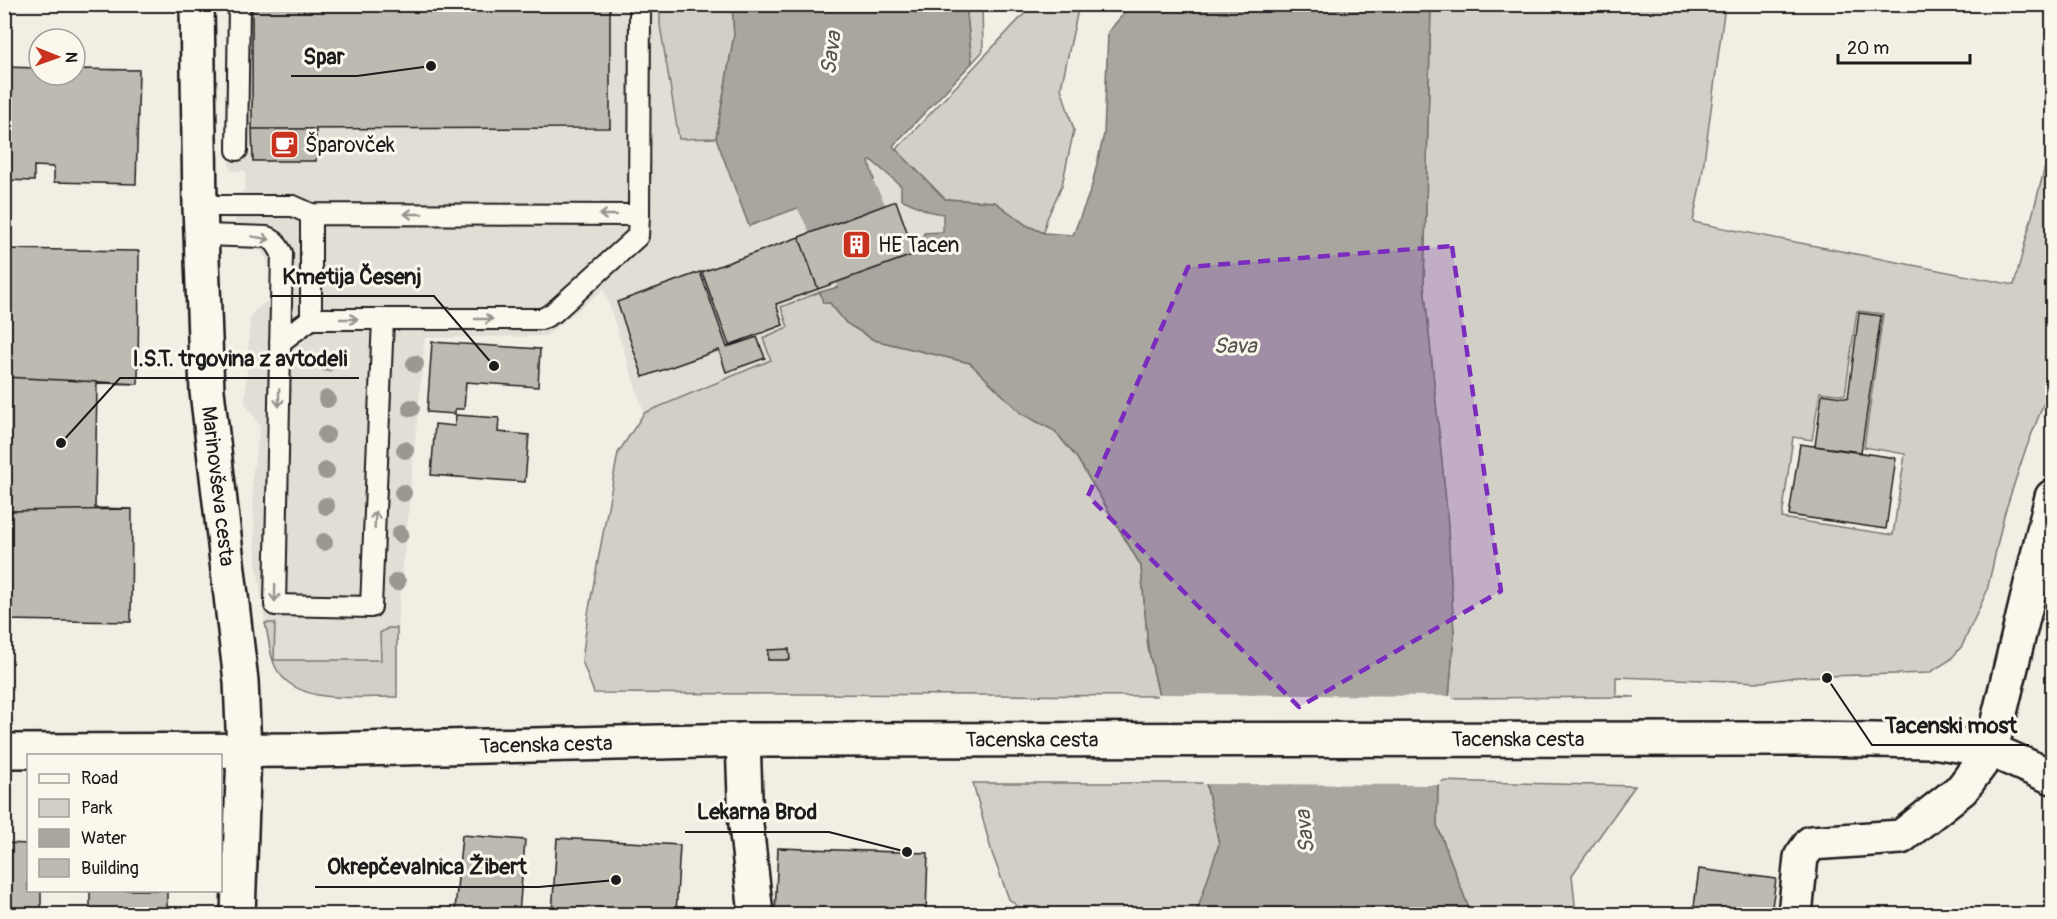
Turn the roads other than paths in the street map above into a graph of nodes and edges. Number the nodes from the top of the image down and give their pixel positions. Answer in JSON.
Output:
{"nodes":[{"id":1,"x":197,"y":4,"type":"edge"},
{"id":2,"x":239,"y":4,"type":"edge"},
{"id":3,"x":640,"y":4,"type":"edge"},
{"id":4,"x":237,"y":150,"type":"dead end"},
{"id":5,"x":311,"y":214,"type":"junction"},
{"id":6,"x":639,"y":214,"type":"junction"},
{"id":7,"x":202,"y":221,"type":"junction"},
{"id":8,"x":312,"y":319,"type":"junction"},
{"id":9,"x":383,"y":319,"type":"junction"},
{"id":10,"x":280,"y":342,"type":"junction"},
{"id":11,"x":2052,"y":497,"type":"edge"},
{"id":12,"x":743,"y":740,"type":"junction"},
{"id":13,"x":1991,"y":750,"type":"junction"},
{"id":14,"x":4,"y":751,"type":"edge"},
{"id":15,"x":244,"y":751,"type":"junction"},
{"id":16,"x":2052,"y":777,"type":"edge"},
{"id":17,"x":238,"y":915,"type":"edge"},
{"id":18,"x":756,"y":915,"type":"edge"},
{"id":19,"x":1796,"y":915,"type":"edge"}],
"edges":[{"from":1,"to":7,"type":"main road","name":"Marinovševa cesta"},
{"from":2,"to":4,"type":"lane"},
{"from":3,"to":6,"type":"lane"},
{"from":6,"to":5,"type":"lane","one_way":true},
{"from":5,"to":7,"type":"lane"},
{"from":5,"to":8,"type":"lane"},
{"from":9,"to":6,"type":"lane","one_way":true},
{"from":7,"to":10,"type":"lane","one_way":true},
{"from":7,"to":15,"type":"main road","name":"Marinovševa cesta"},
{"from":8,"to":9,"type":"lane","one_way":true},
{"from":8,"to":10,"type":"lane"},
{"from":10,"to":9,"type":"lane","one_way":true},
{"from":11,"to":13,"type":"main road"},
{"from":12,"to":13,"type":"main road","name":"Tacenska cesta"},
{"from":12,"to":15,"type":"main road","name":"Tacenska cesta"},
{"from":12,"to":18,"type":"main road"},
{"from":13,"to":16,"type":"main road","name":"Tacenska cesta"},
{"from":13,"to":19,"type":"main road"},
{"from":14,"to":15,"type":"main road","name":"Tacenska cesta"},
{"from":15,"to":17,"type":"main road","name":"Marinovševa cesta"}]}
